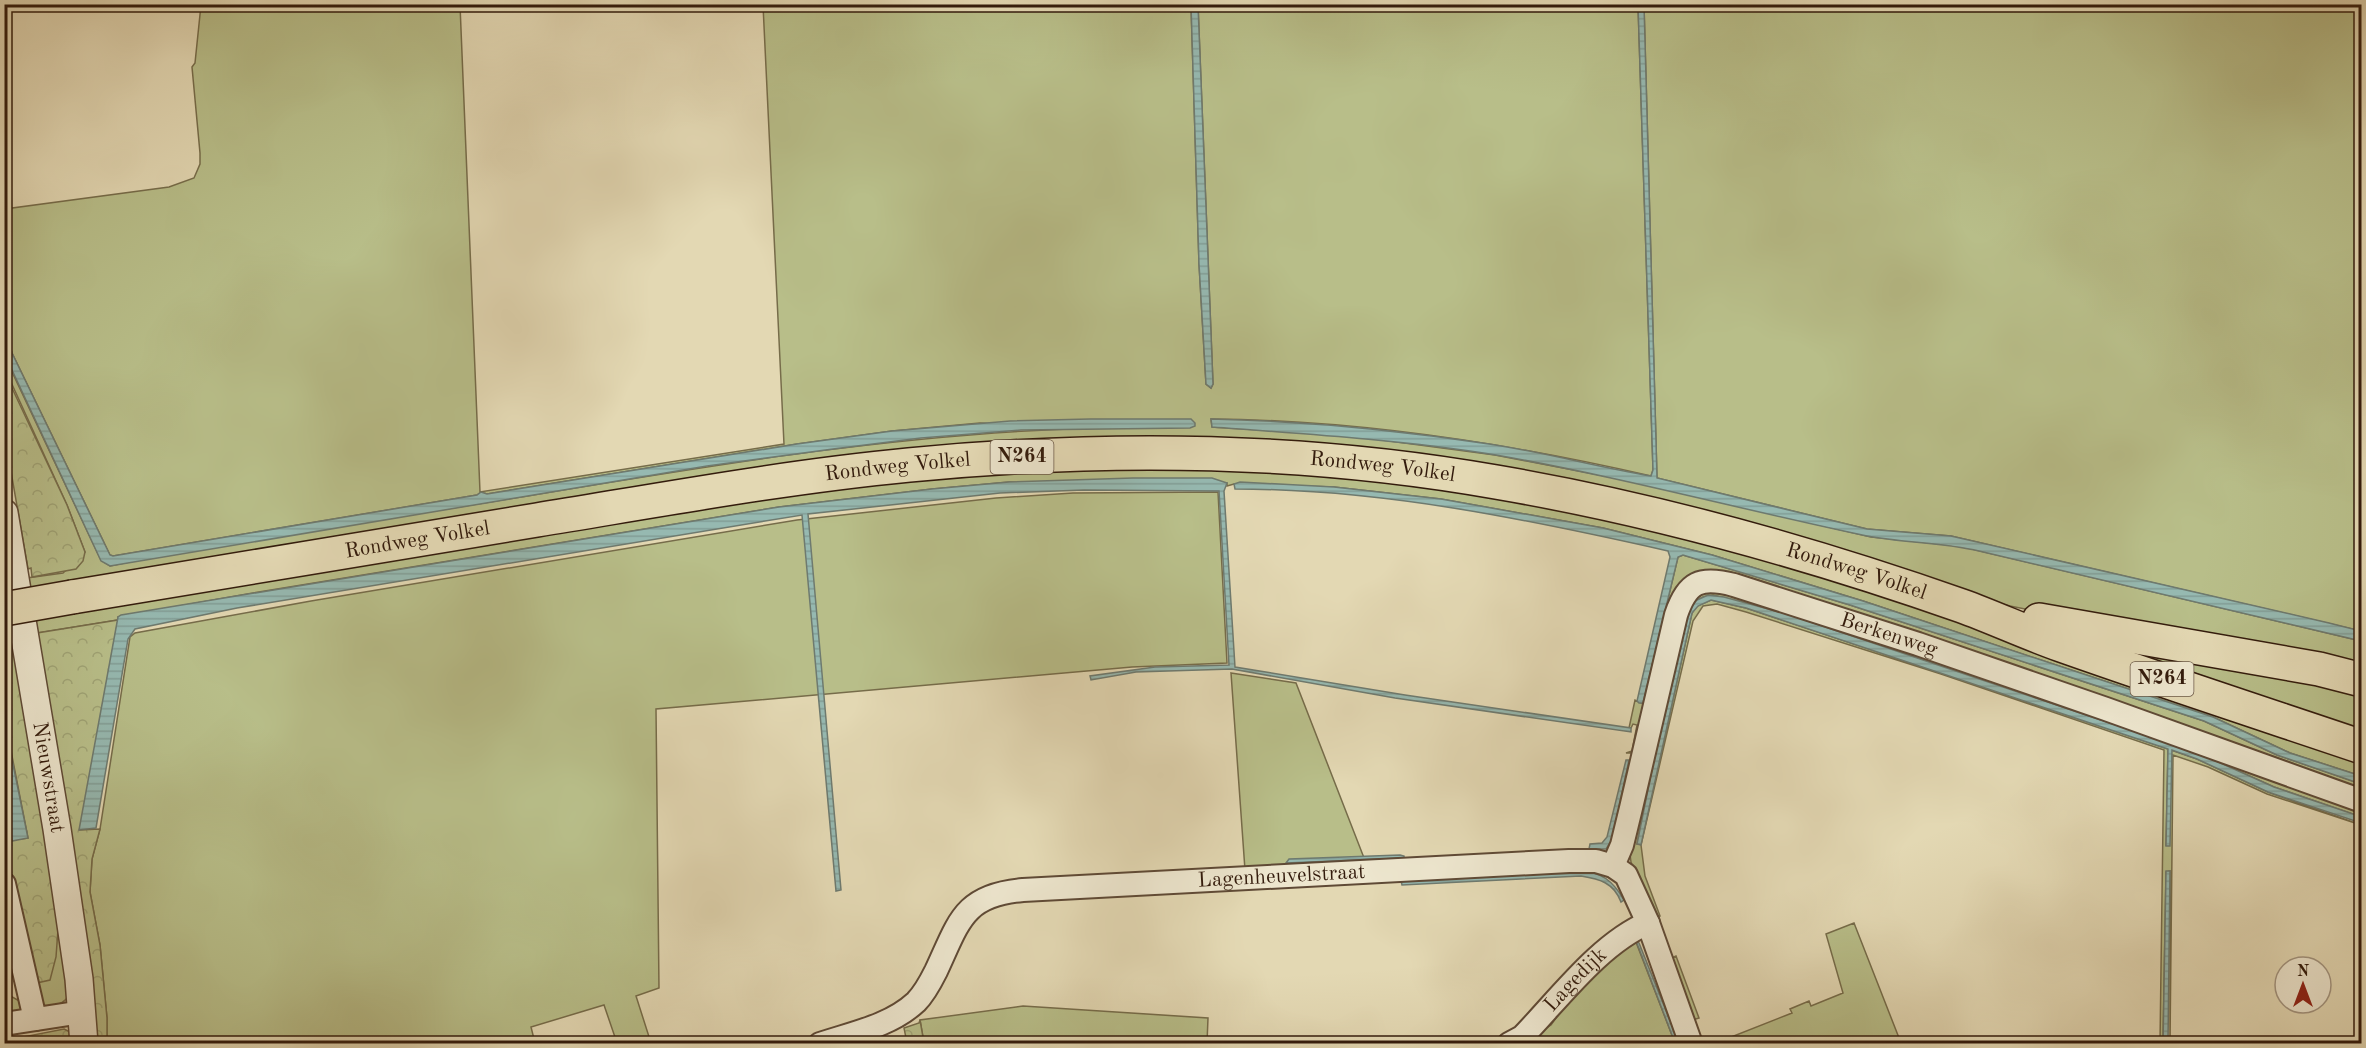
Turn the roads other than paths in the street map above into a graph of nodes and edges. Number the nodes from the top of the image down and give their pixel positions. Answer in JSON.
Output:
{"nodes":[{"id":1,"x":4,"y":513,"type":"edge"},
{"id":2,"x":1964,"y":607,"type":"junction"},
{"id":3,"x":4,"y":609,"type":"edge"},
{"id":4,"x":2361,"y":680,"type":"edge"},
{"id":5,"x":2361,"y":747,"type":"edge"},
{"id":6,"x":2361,"y":801,"type":"edge"},
{"id":7,"x":1614,"y":866,"type":"junction"},
{"id":8,"x":4,"y":884,"type":"edge"},
{"id":9,"x":1647,"y":923,"type":"junction"},
{"id":10,"x":82,"y":1012,"type":"junction"},
{"id":11,"x":35,"y":1018,"type":"junction"},
{"id":12,"x":4,"y":1024,"type":"edge"},
{"id":13,"x":84,"y":1044,"type":"edge"},
{"id":14,"x":820,"y":1044,"type":"edge"},
{"id":15,"x":1509,"y":1044,"type":"edge"},
{"id":16,"x":1691,"y":1044,"type":"edge"}],
"edges":[{"from":1,"to":10,"type":"street","name":"Nieuwstraat"},
{"from":2,"to":3,"type":"main road","name":"Rondweg Volkel","number":"N264","bridge":true},
{"from":2,"to":4,"type":"main road","name":"Rondweg Volkel","number":"N264"},
{"from":2,"to":5,"type":"main road","name":"Rondweg Volkel","number":"N264"},
{"from":6,"to":7,"type":"street","name":"Berkenweg"},
{"from":7,"to":9,"type":"street"},
{"from":7,"to":14,"type":"street","name":"Lagenheuvelstraat"},
{"from":8,"to":11,"type":"street"},
{"from":9,"to":15,"type":"street","name":"Lagedijk"},
{"from":9,"to":16,"type":"street"},
{"from":10,"to":11,"type":"street"},
{"from":10,"to":13,"type":"street","name":"Nieuwstraat"},
{"from":11,"to":12,"type":"street"}]}
